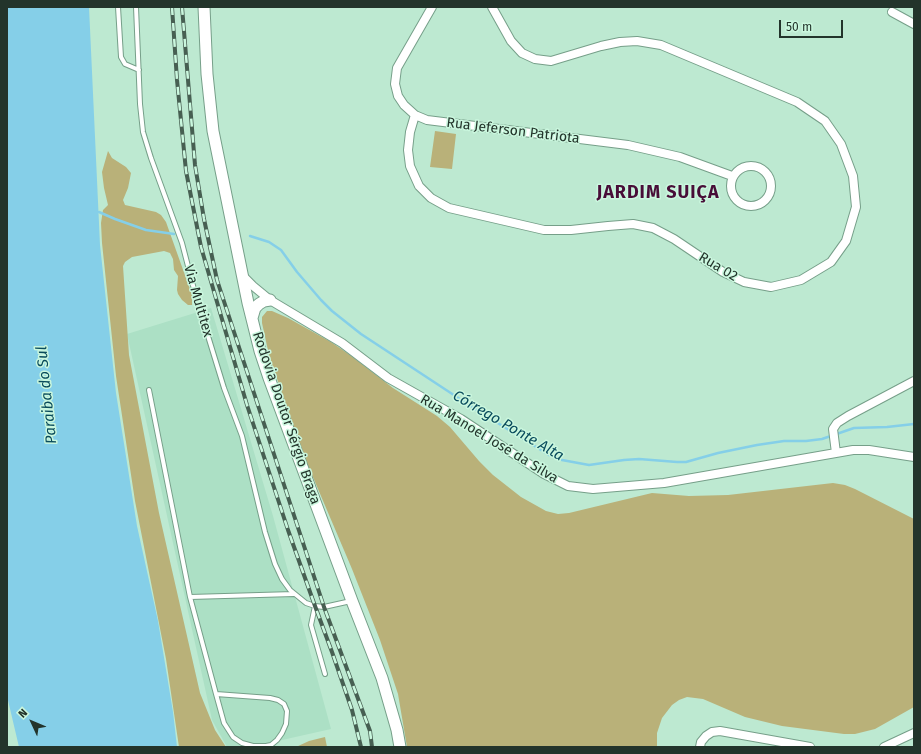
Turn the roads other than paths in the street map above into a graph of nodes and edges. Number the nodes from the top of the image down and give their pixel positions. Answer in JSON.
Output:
{"nodes":[{"id":1,"x":118,"y":7,"type":"edge"},
{"id":2,"x":136,"y":7,"type":"edge"},
{"id":3,"x":204,"y":7,"type":"edge"},
{"id":4,"x":432,"y":7,"type":"edge"},
{"id":5,"x":492,"y":7,"type":"edge"},
{"id":6,"x":892,"y":12,"type":"dead end"},
{"id":7,"x":914,"y":24,"type":"edge"},
{"id":8,"x":139,"y":70,"type":"junction"},
{"id":9,"x":414,"y":115,"type":"junction"},
{"id":10,"x":732,"y":176,"type":"junction"},
{"id":11,"x":242,"y":275,"type":"junction"},
{"id":12,"x":270,"y":300,"type":"junction"},
{"id":13,"x":252,"y":318,"type":"junction"},
{"id":14,"x":914,"y":381,"type":"edge"},
{"id":15,"x":149,"y":390,"type":"dead end"},
{"id":16,"x":836,"y":452,"type":"junction"},
{"id":17,"x":914,"y":457,"type":"edge"},
{"id":18,"x":294,"y":594,"type":"junction"},
{"id":19,"x":190,"y":598,"type":"junction"},
{"id":20,"x":352,"y":601,"type":"junction"},
{"id":21,"x":315,"y":606,"type":"junction"},
{"id":22,"x":325,"y":674,"type":"dead end"},
{"id":23,"x":216,"y":694,"type":"junction"},
{"id":24,"x":914,"y":733,"type":"edge"},
{"id":25,"x":400,"y":747,"type":"edge"},
{"id":26,"x":700,"y":747,"type":"edge"},
{"id":27,"x":810,"y":747,"type":"edge"},
{"id":28,"x":884,"y":747,"type":"edge"}],
"edges":[{"from":1,"to":8,"type":"lane"},
{"from":2,"to":8,"type":"lane","name":"Via Multitex"},
{"from":3,"to":11,"type":"main road","name":"Rodovia Doutor Sérgio Braga"},
{"from":4,"to":9,"type":"street"},
{"from":5,"to":9,"type":"street","name":"Rua 02"},
{"from":6,"to":7,"type":"street"},
{"from":8,"to":18,"type":"lane","name":"Via Multitex"},
{"from":9,"to":10,"type":"street","name":"Rua Jeferson Patriota"},
{"from":10,"to":10,"type":"street"},
{"from":11,"to":12,"type":"street","name":"Rua Manoel José da Silva"},
{"from":11,"to":13,"type":"main road","name":"Rodovia Doutor Sérgio Braga"},
{"from":12,"to":13,"type":"main road"},
{"from":12,"to":16,"type":"street","name":"Rua Manoel José da Silva"},
{"from":13,"to":20,"type":"main road","name":"Rodovia Doutor Sérgio Braga"},
{"from":14,"to":16,"type":"street"},
{"from":15,"to":19,"type":"lane"},
{"from":16,"to":17,"type":"street","name":"Rua Manoel José da Silva"},
{"from":18,"to":19,"type":"lane"},
{"from":18,"to":21,"type":"lane"},
{"from":19,"to":23,"type":"lane"},
{"from":20,"to":21,"type":"lane"},
{"from":20,"to":25,"type":"main road","name":"Rodovia Doutor Sérgio Braga"},
{"from":21,"to":22,"type":"lane"},
{"from":23,"to":23,"type":"lane"},
{"from":24,"to":28,"type":"street"},
{"from":26,"to":27,"type":"street"}]}
